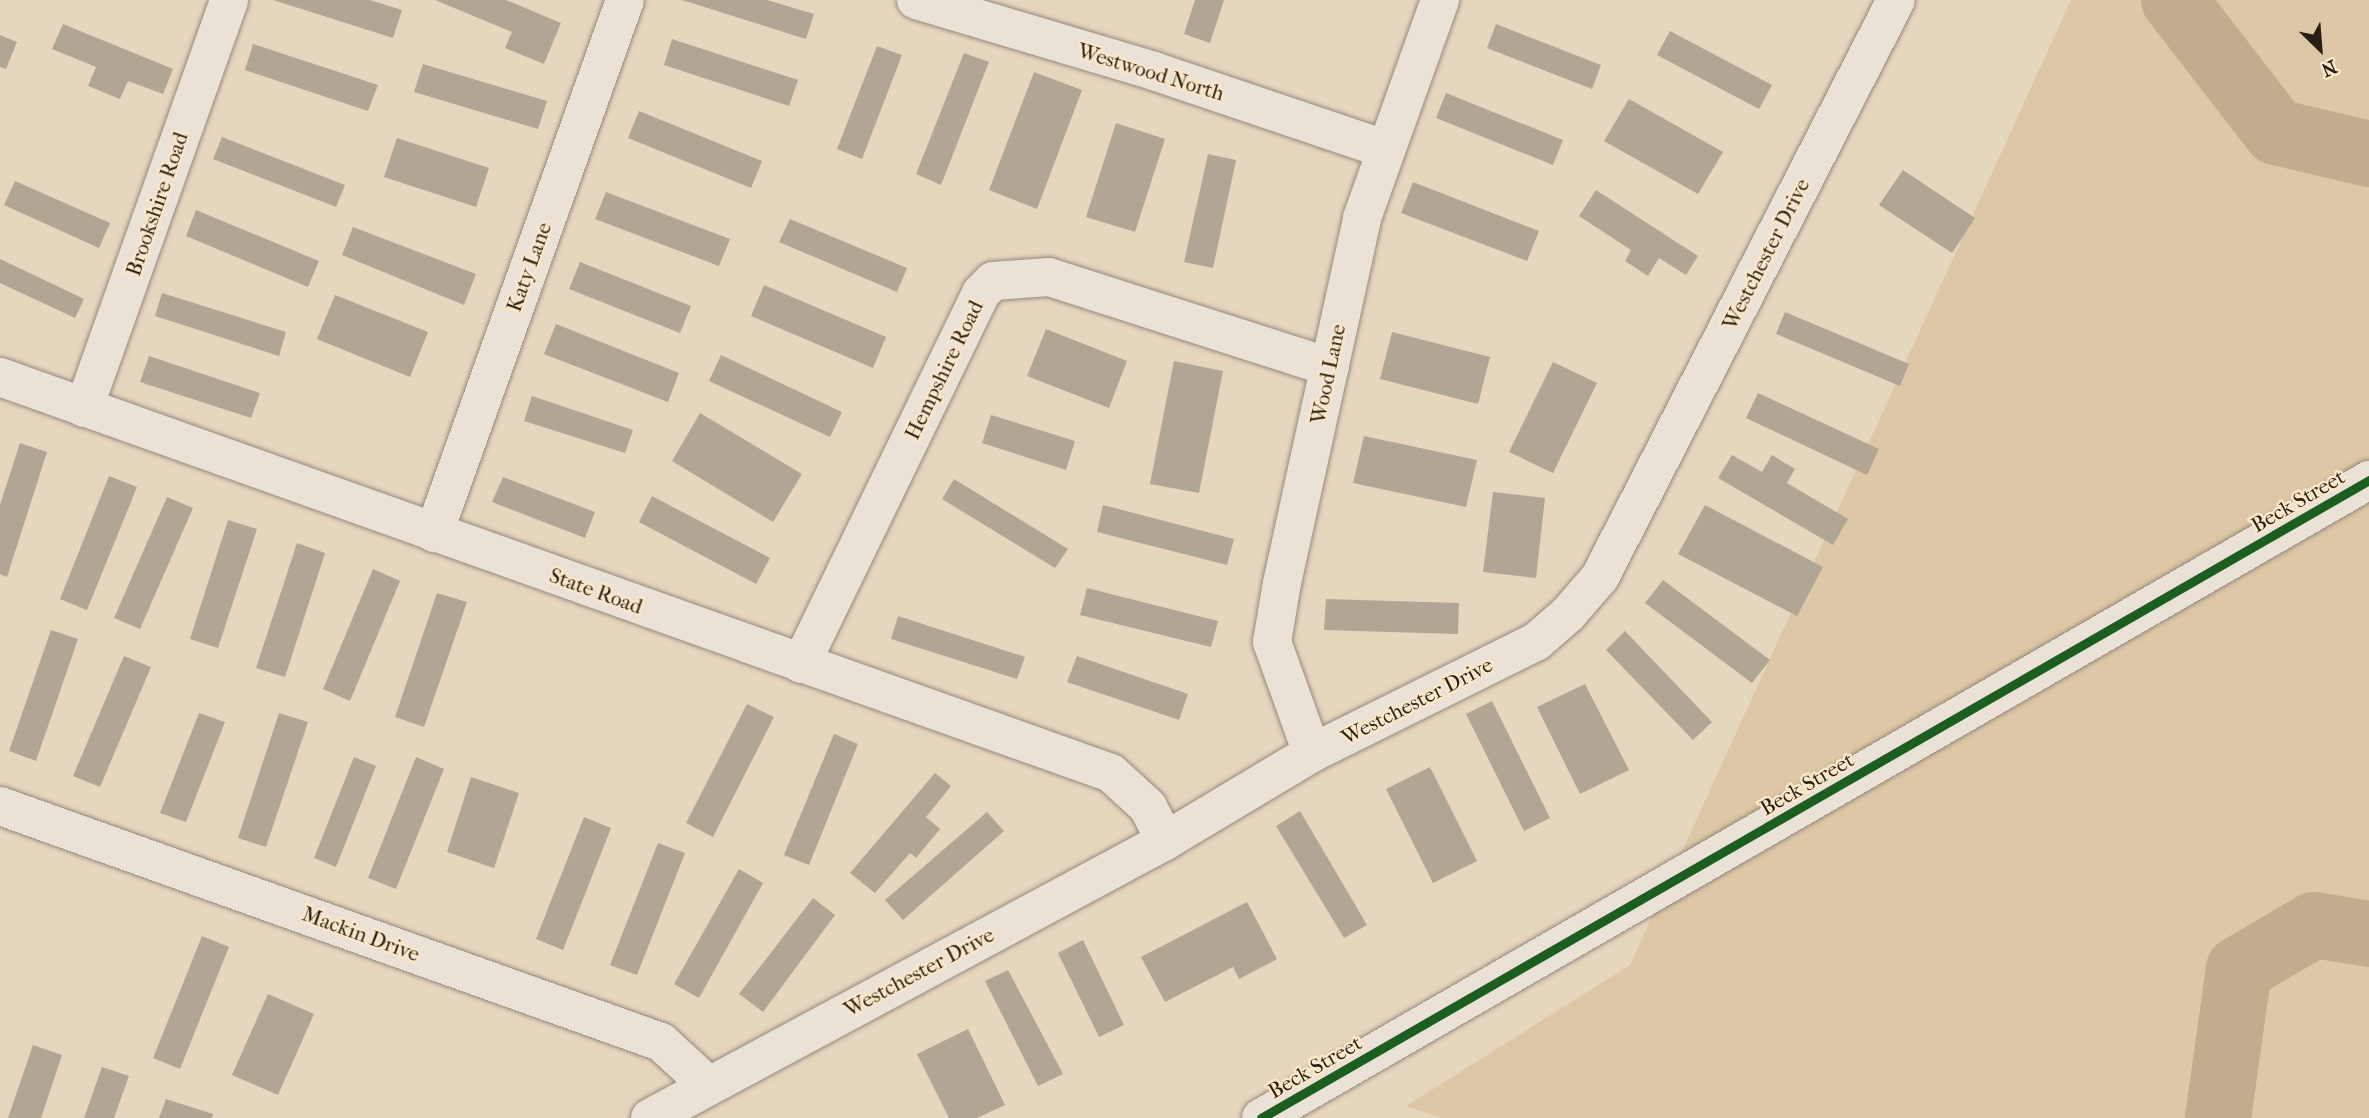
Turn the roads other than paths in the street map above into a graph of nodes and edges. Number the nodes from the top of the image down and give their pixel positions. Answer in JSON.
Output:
{"nodes":[{"id":1,"x":229,"y":0,"type":"edge"},
{"id":2,"x":625,"y":0,"type":"edge"},
{"id":3,"x":916,"y":0,"type":"edge"},
{"id":4,"x":1440,"y":0,"type":"edge"},
{"id":5,"x":1896,"y":0,"type":"edge"},
{"id":6,"x":1385,"y":149,"type":"junction"},
{"id":7,"x":1330,"y":367,"type":"junction"},
{"id":8,"x":0,"y":377,"type":"edge"},
{"id":9,"x":84,"y":408,"type":"junction"},
{"id":10,"x":2369,"y":480,"type":"edge"},
{"id":11,"x":434,"y":533,"type":"junction"},
{"id":12,"x":801,"y":664,"type":"junction"},
{"id":13,"x":1312,"y":753,"type":"junction"},
{"id":14,"x":0,"y":806,"type":"edge"},
{"id":15,"x":1165,"y":841,"type":"junction"},
{"id":16,"x":708,"y":1085,"type":"junction"},
{"id":17,"x":650,"y":1118,"type":"edge"},
{"id":18,"x":1261,"y":1118,"type":"edge"}],
"edges":[{"from":1,"to":9,"type":"street","name":"Brookshire Road"},
{"from":2,"to":11,"type":"street","name":"Katy Lane"},
{"from":3,"to":6,"type":"street","name":"Westwood North"},
{"from":4,"to":6,"type":"street","name":"Wood Lane"},
{"from":5,"to":13,"type":"street","name":"Westchester Drive"},
{"from":6,"to":7,"type":"street","name":"Wood Lane"},
{"from":7,"to":12,"type":"street","name":"Hempshire Road"},
{"from":7,"to":13,"type":"street","name":"Wood Lane"},
{"from":8,"to":9,"type":"street","name":"State Road"},
{"from":9,"to":11,"type":"street","name":"State Road"},
{"from":10,"to":18,"type":"street","name":"Beck Street"},
{"from":11,"to":12,"type":"street","name":"State Road"},
{"from":12,"to":15,"type":"street","name":"State Road"},
{"from":13,"to":15,"type":"street","name":"Westchester Drive"},
{"from":14,"to":16,"type":"street","name":"Mackin Drive"},
{"from":15,"to":16,"type":"street","name":"Westchester Drive"},
{"from":16,"to":17,"type":"street","name":"Westchester Drive"}]}
